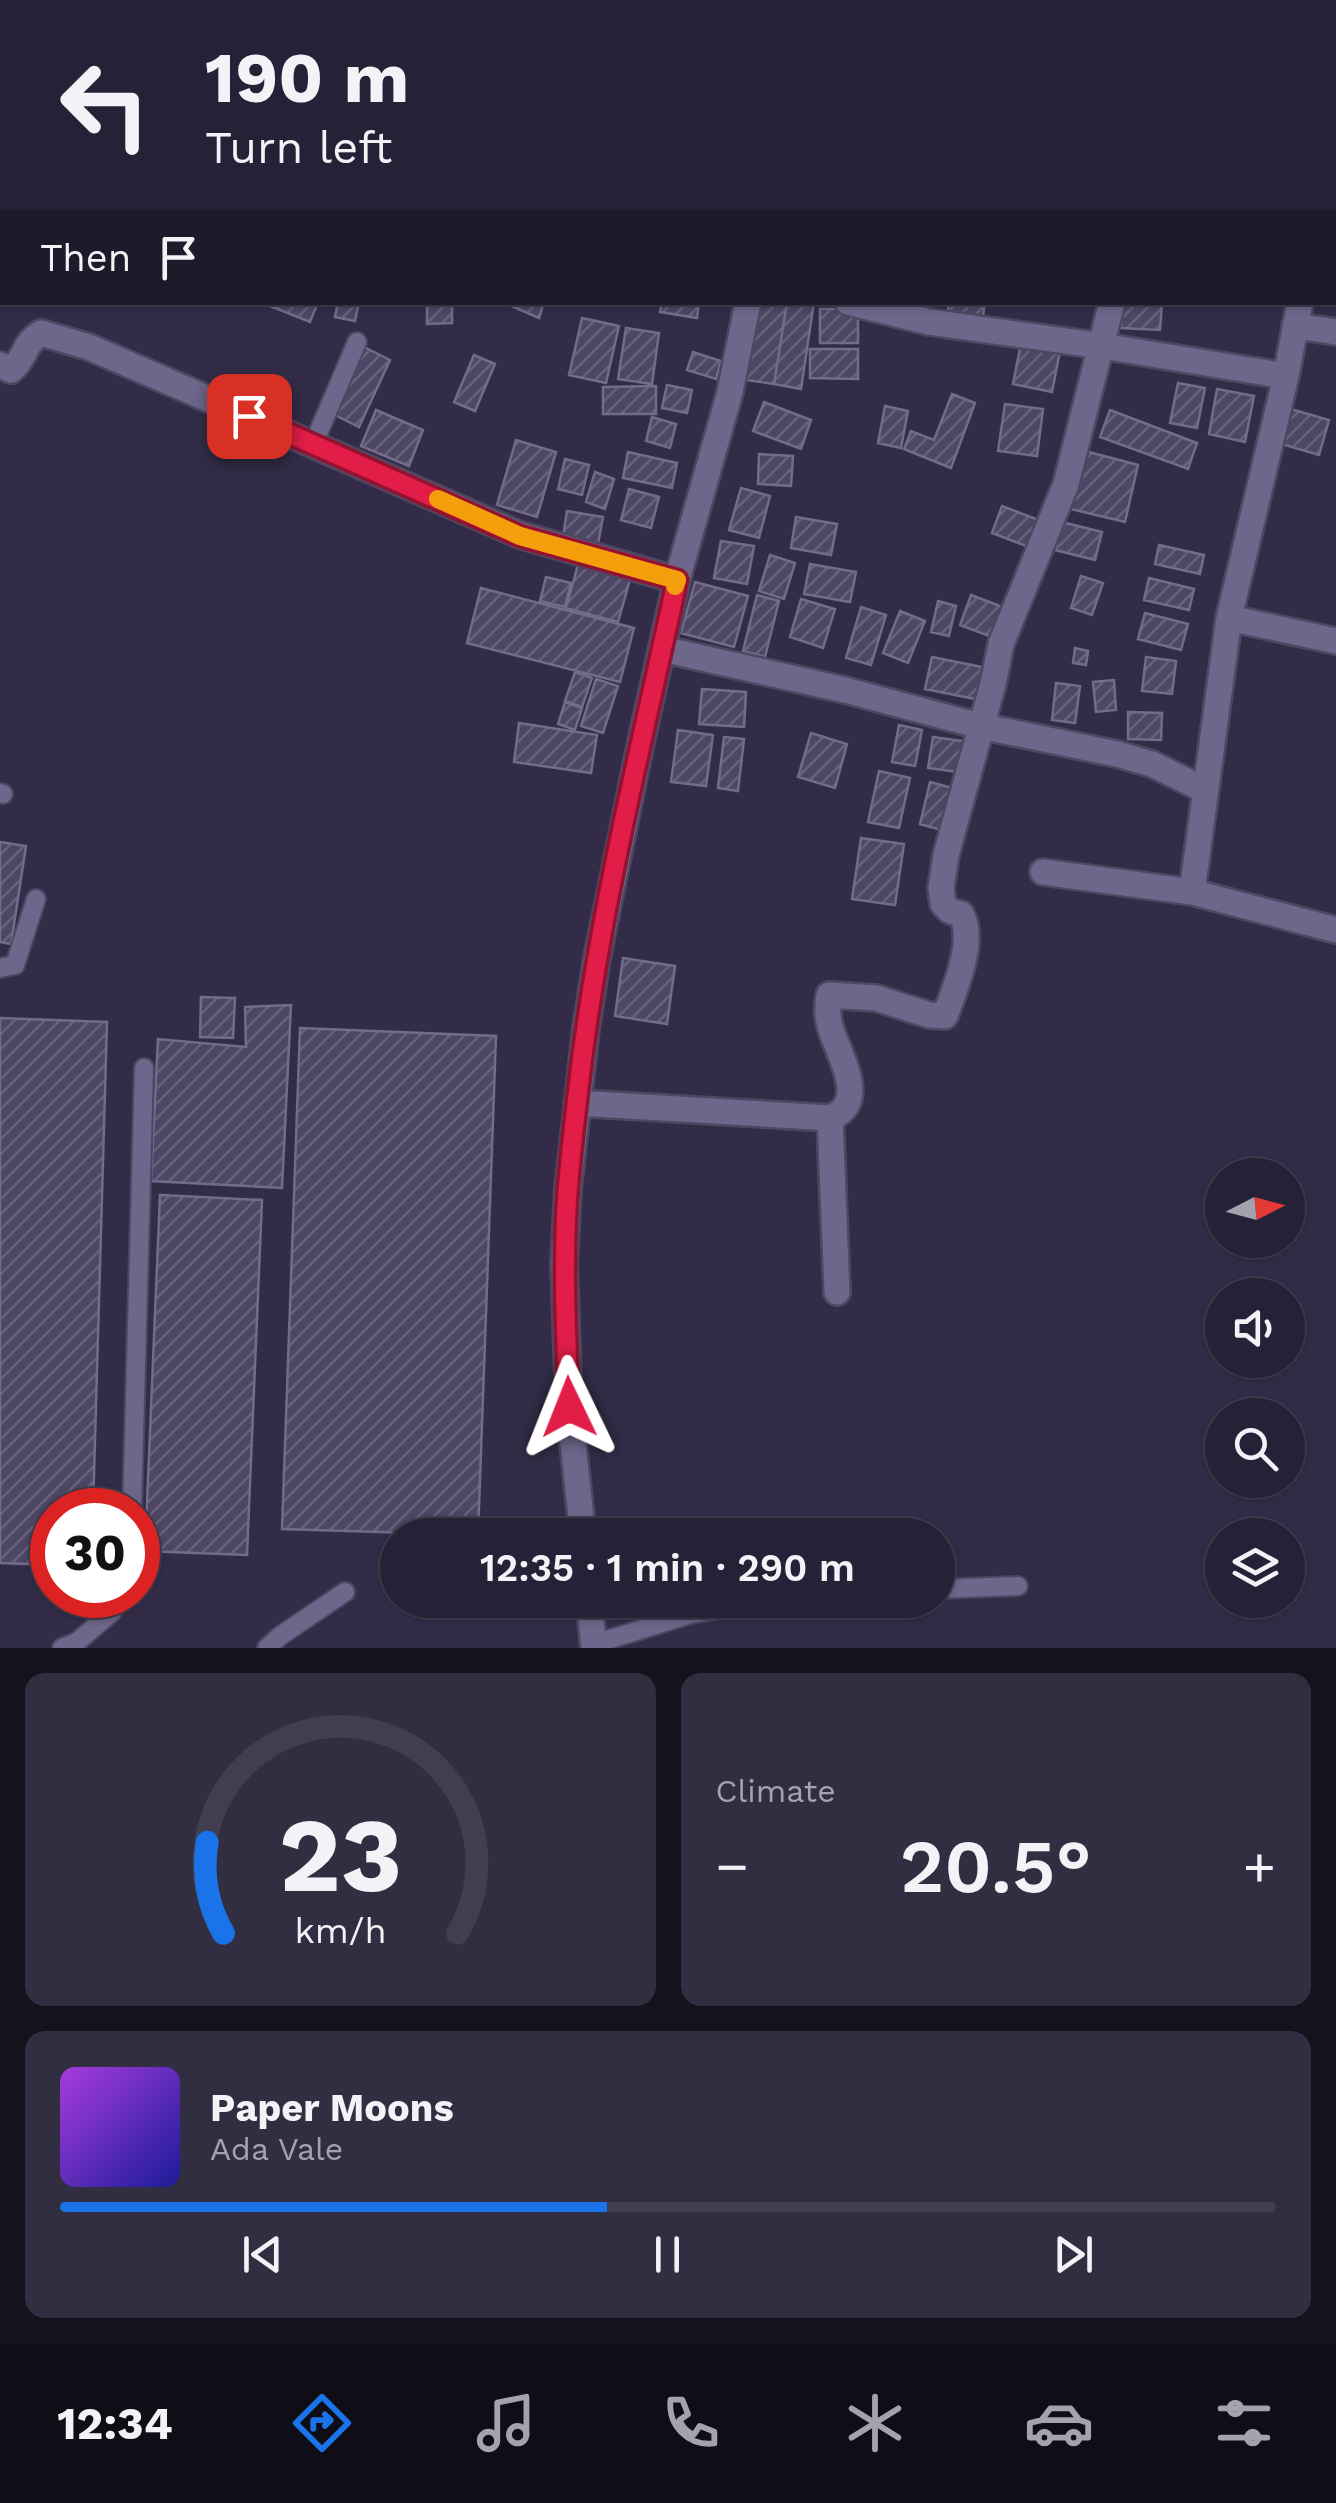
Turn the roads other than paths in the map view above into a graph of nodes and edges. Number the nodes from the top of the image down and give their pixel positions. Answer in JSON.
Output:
{"nodes":[{"id":1,"x":747,"y":305,"type":"edge"},
{"id":2,"x":860,"y":305,"type":"edge"},
{"id":3,"x":1111,"y":305,"type":"edge"},
{"id":4,"x":1297,"y":314,"type":"edge"},
{"id":5,"x":1336,"y":332,"type":"edge"},
{"id":6,"x":357,"y":342,"type":"dead end"},
{"id":7,"x":1102,"y":346,"type":"junction"},
{"id":8,"x":0,"y":365,"type":"edge"},
{"id":9,"x":1286,"y":376,"type":"junction"},
{"id":10,"x":313,"y":445,"type":"junction"},
{"id":11,"x":677,"y":580,"type":"junction"},
{"id":12,"x":1228,"y":618,"type":"junction"},
{"id":13,"x":1336,"y":641,"type":"edge"},
{"id":14,"x":662,"y":650,"type":"junction"},
{"id":15,"x":980,"y":726,"type":"junction"},
{"id":16,"x":1204,"y":790,"type":"junction"},
{"id":17,"x":1043,"y":872,"type":"dead end"},
{"id":18,"x":1192,"y":892,"type":"junction"},
{"id":19,"x":36,"y":899,"type":"dead end"},
{"id":20,"x":1336,"y":930,"type":"edge"},
{"id":21,"x":0,"y":968,"type":"edge"},
{"id":22,"x":144,"y":1068,"type":"dead end"},
{"id":23,"x":577,"y":1102,"type":"junction"},
{"id":24,"x":830,"y":1118,"type":"junction"},
{"id":25,"x":837,"y":1292,"type":"dead end"},
{"id":26,"x":133,"y":1488,"type":"edge"},
{"id":27,"x":581,"y":1518,"type":"edge"},
{"id":28,"x":1018,"y":1586,"type":"dead end"},
{"id":29,"x":955,"y":1588,"type":"edge"},
{"id":30,"x":346,"y":1592,"type":"dead end"},
{"id":31,"x":105,"y":1618,"type":"edge"},
{"id":32,"x":591,"y":1618,"type":"edge"},
{"id":33,"x":679,"y":1618,"type":"edge"},
{"id":34,"x":594,"y":1646,"type":"edge"},
{"id":35,"x":62,"y":1648,"type":"edge"},
{"id":36,"x":267,"y":1648,"type":"edge"}],
"edges":[{"from":1,"to":11,"type":"street"},
{"from":2,"to":7,"type":"street"},
{"from":3,"to":7,"type":"street"},
{"from":4,"to":5,"type":"street"},
{"from":4,"to":9,"type":"street"},
{"from":6,"to":10,"type":"lane"},
{"from":7,"to":9,"type":"street"},
{"from":7,"to":15,"type":"street"},
{"from":8,"to":10,"type":"street"},
{"from":9,"to":12,"type":"street"},
{"from":10,"to":11,"type":"street"},
{"from":11,"to":14,"type":"street"},
{"from":12,"to":13,"type":"street"},
{"from":12,"to":16,"type":"street"},
{"from":14,"to":15,"type":"street"},
{"from":14,"to":23,"type":"street"},
{"from":15,"to":16,"type":"street"},
{"from":15,"to":24,"type":"street"},
{"from":16,"to":18,"type":"street"},
{"from":17,"to":18,"type":"street"},
{"from":18,"to":20,"type":"street"},
{"from":19,"to":21,"type":"lane"},
{"from":22,"to":26,"type":"lane"},
{"from":23,"to":24,"type":"street"},
{"from":23,"to":27,"type":"street"},
{"from":24,"to":25,"type":"street"},
{"from":28,"to":29,"type":"lane"},
{"from":30,"to":36,"type":"lane"},
{"from":31,"to":35,"type":"lane"},
{"from":32,"to":34,"type":"street"},
{"from":33,"to":34,"type":"lane"}]}
